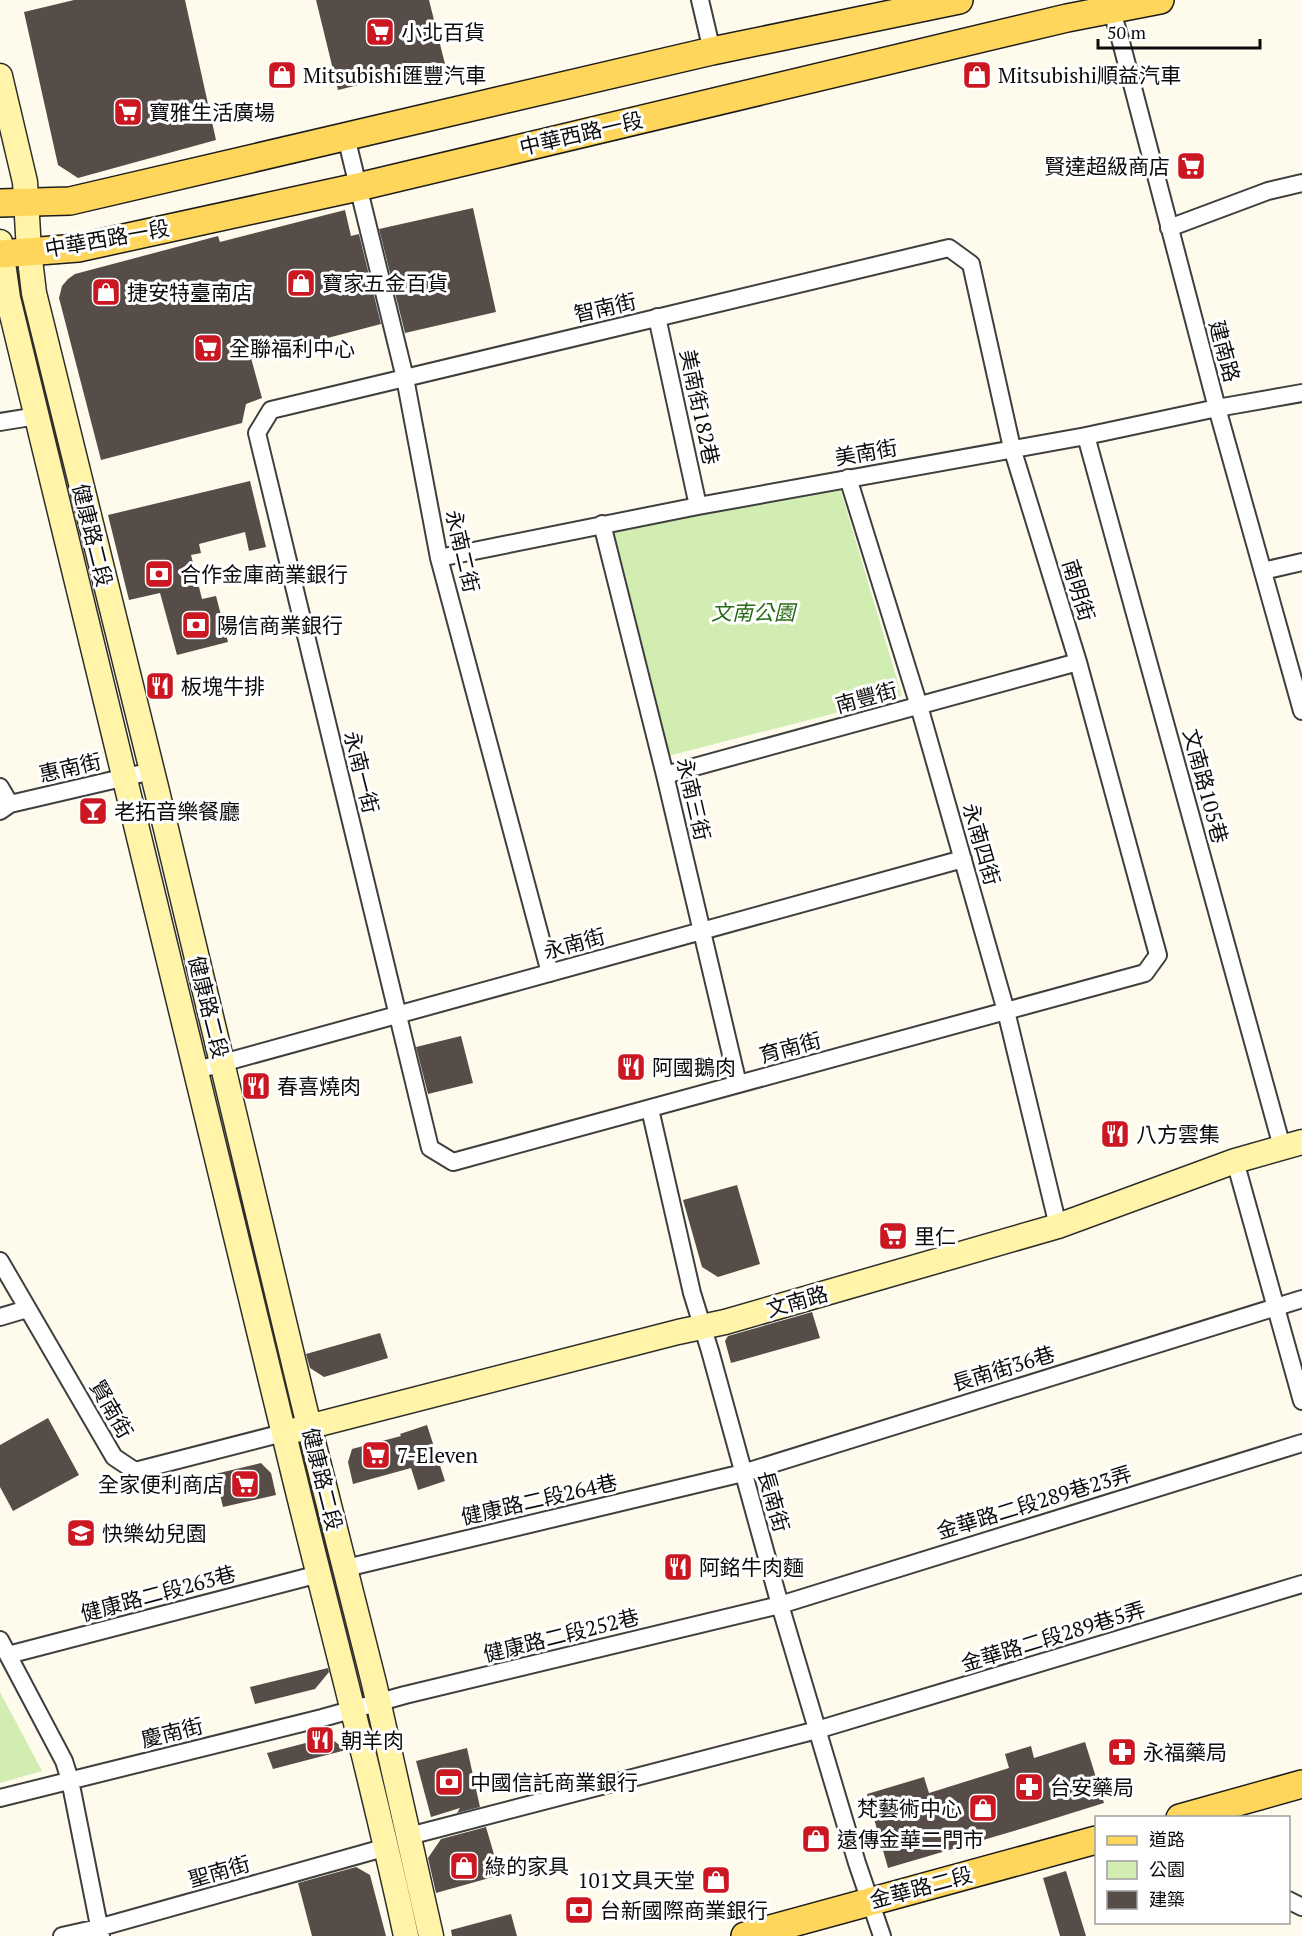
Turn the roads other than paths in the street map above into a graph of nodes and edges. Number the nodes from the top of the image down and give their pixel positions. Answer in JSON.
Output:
{"nodes":[{"id":1,"x":700,"y":0,"type":"edge"},
{"id":2,"x":959,"y":0,"type":"edge"},
{"id":3,"x":1160,"y":0,"type":"edge"},
{"id":4,"x":1110,"y":4,"type":"edge"},
{"id":5,"x":712,"y":51,"type":"junction"},
{"id":6,"x":0,"y":76,"type":"edge"},
{"id":7,"x":346,"y":137,"type":"junction"},
{"id":8,"x":1302,"y":183,"type":"edge"},
{"id":9,"x":358,"y":187,"type":"junction"},
{"id":10,"x":27,"y":202,"type":"junction"},
{"id":11,"x":0,"y":203,"type":"edge"},
{"id":12,"x":1169,"y":228,"type":"junction"},
{"id":13,"x":949,"y":248,"type":"joint"},
{"id":14,"x":0,"y":250,"type":"edge"},
{"id":15,"x":29,"y":251,"type":"junction"},
{"id":16,"x":657,"y":317,"type":"junction"},
{"id":17,"x":405,"y":378,"type":"junction"},
{"id":18,"x":1302,"y":393,"type":"edge"},
{"id":19,"x":1217,"y":408,"type":"junction"},
{"id":20,"x":271,"y":410,"type":"joint"},
{"id":21,"x":37,"y":416,"type":"junction"},
{"id":22,"x":0,"y":422,"type":"edge"},
{"id":23,"x":1086,"y":436,"type":"junction"},
{"id":24,"x":1012,"y":448,"type":"junction"},
{"id":25,"x":849,"y":478,"type":"junction"},
{"id":26,"x":698,"y":506,"type":"junction"},
{"id":27,"x":602,"y":524,"type":"junction"},
{"id":28,"x":439,"y":558,"type":"junction"},
{"id":29,"x":1302,"y":561,"type":"edge"},
{"id":30,"x":1263,"y":571,"type":"junction"},
{"id":31,"x":1078,"y":662,"type":"junction"},
{"id":32,"x":919,"y":706,"type":"junction"},
{"id":33,"x":1302,"y":711,"type":"edge"},
{"id":34,"x":152,"y":771,"type":"junction"},
{"id":35,"x":665,"y":775,"type":"junction"},
{"id":36,"x":126,"y":777,"type":"junction"},
{"id":37,"x":0,"y":787,"type":"edge"},
{"id":38,"x":5,"y":808,"type":"edge"},
{"id":39,"x":963,"y":859,"type":"junction"},
{"id":40,"x":702,"y":931,"type":"junction"},
{"id":41,"x":1158,"y":955,"type":"joint"},
{"id":42,"x":550,"y":973,"type":"junction"},
{"id":43,"x":1006,"y":1011,"type":"junction"},
{"id":44,"x":398,"y":1015,"type":"junction"},
{"id":45,"x":222,"y":1063,"type":"junction"},
{"id":46,"x":197,"y":1070,"type":"junction"},
{"id":47,"x":738,"y":1084,"type":"junction"},
{"id":48,"x":650,"y":1109,"type":"junction"},
{"id":49,"x":1292,"y":1144,"type":"edge"},
{"id":50,"x":430,"y":1148,"type":"joint"},
{"id":51,"x":1235,"y":1161,"type":"junction"},
{"id":52,"x":1058,"y":1226,"type":"junction"},
{"id":53,"x":0,"y":1261,"type":"edge"},
{"id":54,"x":1302,"y":1299,"type":"edge"},
{"id":55,"x":1276,"y":1306,"type":"junction"},
{"id":56,"x":27,"y":1309,"type":"junction"},
{"id":57,"x":0,"y":1317,"type":"edge"},
{"id":58,"x":703,"y":1326,"type":"junction"},
{"id":59,"x":1302,"y":1401,"type":"edge"},
{"id":60,"x":309,"y":1426,"type":"junction"},
{"id":61,"x":283,"y":1433,"type":"junction"},
{"id":62,"x":1302,"y":1443,"type":"edge"},
{"id":63,"x":743,"y":1473,"type":"junction"},
{"id":64,"x":346,"y":1568,"type":"junction"},
{"id":65,"x":319,"y":1574,"type":"junction"},
{"id":66,"x":1302,"y":1584,"type":"edge"},
{"id":67,"x":780,"y":1605,"type":"junction"},
{"id":68,"x":4,"y":1648,"type":"edge"},
{"id":69,"x":378,"y":1703,"type":"junction"},
{"id":70,"x":354,"y":1710,"type":"junction"},
{"id":71,"x":817,"y":1730,"type":"junction"},
{"id":72,"x":70,"y":1780,"type":"junction"},
{"id":73,"x":1302,"y":1784,"type":"edge"},
{"id":74,"x":0,"y":1798,"type":"edge"},
{"id":75,"x":1231,"y":1811,"type":"edge"},
{"id":76,"x":1195,"y":1816,"type":"edge"},
{"id":77,"x":410,"y":1836,"type":"junction"},
{"id":78,"x":1095,"y":1840,"type":"edge"},
{"id":79,"x":387,"y":1847,"type":"junction"},
{"id":80,"x":870,"y":1901,"type":"junction"},
{"id":81,"x":99,"y":1932,"type":"edge"},
{"id":82,"x":62,"y":1936,"type":"edge"},
{"id":83,"x":406,"y":1936,"type":"edge"},
{"id":84,"x":431,"y":1936,"type":"edge"},
{"id":85,"x":745,"y":1936,"type":"edge"},
{"id":86,"x":882,"y":1936,"type":"edge"}],
"edges":[{"from":1,"to":5,"type":"street"},
{"from":2,"to":5,"type":"main road","name":"中華西路一段"},
{"from":3,"to":4,"type":"main road","name":"中華西路一段"},
{"from":4,"to":9,"type":"main road","name":"中華西路一段"},
{"from":4,"to":12,"type":"street","name":"建南路"},
{"from":5,"to":7,"type":"main road","name":"中華西路一段"},
{"from":6,"to":10,"type":"street","name":"健康路二段"},
{"from":7,"to":9,"type":"street","name":"永南二街"},
{"from":7,"to":10,"type":"main road","name":"中華西路一段"},
{"from":8,"to":12,"type":"street"},
{"from":9,"to":15,"type":"main road","name":"中華西路一段"},
{"from":9,"to":17,"type":"street","name":"永南二街"},
{"from":10,"to":11,"type":"main road","name":"中華西路一段"},
{"from":10,"to":15,"type":"street","name":"健康路二段"},
{"from":12,"to":19,"type":"street","name":"建南路"},
{"from":13,"to":16,"type":"street","name":"智南街"},
{"from":13,"to":24,"type":"street","name":"南明街"},
{"from":14,"to":15,"type":"main road","name":"中華西路一段"},
{"from":14,"to":21,"type":"street","name":"健康路二段"},
{"from":15,"to":34,"type":"street","name":"健康路二段"},
{"from":16,"to":17,"type":"street","name":"智南街"},
{"from":16,"to":26,"type":"street","name":"美南街182巷"},
{"from":17,"to":20,"type":"street","name":"智南街"},
{"from":17,"to":28,"type":"street","name":"永南二街"},
{"from":18,"to":19,"type":"street","name":"美南街"},
{"from":19,"to":23,"type":"street","name":"美南街"},
{"from":19,"to":30,"type":"street","name":"建南路"},
{"from":20,"to":44,"type":"street","name":"永南一街"},
{"from":21,"to":22,"type":"street"},
{"from":21,"to":36,"type":"street","name":"健康路二段"},
{"from":23,"to":24,"type":"street","name":"美南街"},
{"from":23,"to":49,"type":"street","name":"文南路105巷"},
{"from":24,"to":25,"type":"street","name":"美南街"},
{"from":24,"to":31,"type":"street","name":"南明街"},
{"from":25,"to":26,"type":"street","name":"美南街"},
{"from":25,"to":32,"type":"street","name":"永南四街"},
{"from":26,"to":27,"type":"street","name":"美南街"},
{"from":27,"to":28,"type":"street","name":"美南街"},
{"from":27,"to":35,"type":"street","name":"永南三街"},
{"from":28,"to":42,"type":"street","name":"永南二街"},
{"from":29,"to":30,"type":"street"},
{"from":30,"to":33,"type":"street","name":"建南路"},
{"from":31,"to":32,"type":"street","name":"南豐街"},
{"from":31,"to":41,"type":"street","name":"南明街"},
{"from":32,"to":35,"type":"street","name":"南豐街"},
{"from":32,"to":39,"type":"street","name":"永南四街"},
{"from":34,"to":36,"type":"street","name":"惠南街"},
{"from":34,"to":45,"type":"street","name":"健康路二段"},
{"from":35,"to":40,"type":"street","name":"永南三街"},
{"from":36,"to":38,"type":"street","name":"惠南街"},
{"from":36,"to":46,"type":"street","name":"健康路二段"},
{"from":37,"to":38,"type":"street"},
{"from":39,"to":40,"type":"street","name":"永南街"},
{"from":39,"to":43,"type":"street","name":"永南四街"},
{"from":40,"to":42,"type":"street","name":"永南街"},
{"from":40,"to":47,"type":"street","name":"永南三街"},
{"from":41,"to":43,"type":"street","name":"育南街"},
{"from":42,"to":44,"type":"street","name":"永南街"},
{"from":43,"to":47,"type":"street","name":"育南街"},
{"from":43,"to":52,"type":"street","name":"永南四街"},
{"from":44,"to":45,"type":"street","name":"永南街"},
{"from":44,"to":50,"type":"street","name":"永南一街"},
{"from":45,"to":46,"type":"street","name":"永南街"},
{"from":45,"to":60,"type":"street","name":"健康路二段"},
{"from":46,"to":61,"type":"street","name":"健康路二段"},
{"from":47,"to":48,"type":"street","name":"育南街"},
{"from":48,"to":50,"type":"street","name":"育南街"},
{"from":48,"to":58,"type":"street","name":"長南街"},
{"from":49,"to":51,"type":"street","name":"文南路"},
{"from":51,"to":52,"type":"street","name":"文南路"},
{"from":51,"to":55,"type":"street"},
{"from":52,"to":58,"type":"street","name":"文南路"},
{"from":53,"to":56,"type":"street","name":"賢南街"},
{"from":54,"to":55,"type":"street","name":"長南街36巷"},
{"from":55,"to":59,"type":"street"},
{"from":55,"to":63,"type":"street","name":"長南街36巷"},
{"from":56,"to":57,"type":"street"},
{"from":56,"to":61,"type":"street","name":"賢南街"},
{"from":58,"to":60,"type":"street","name":"文南路"},
{"from":58,"to":63,"type":"street","name":"長南街"},
{"from":60,"to":61,"type":"street","name":"文南路"},
{"from":60,"to":64,"type":"street","name":"健康路二段"},
{"from":61,"to":65,"type":"street","name":"健康路二段"},
{"from":62,"to":67,"type":"street","name":"金華路二段289巷23弄"},
{"from":63,"to":64,"type":"street","name":"健康路二段264巷"},
{"from":63,"to":67,"type":"street","name":"長南街"},
{"from":64,"to":69,"type":"street","name":"健康路二段"},
{"from":65,"to":68,"type":"street","name":"健康路二段263巷"},
{"from":65,"to":70,"type":"street","name":"健康路二段"},
{"from":66,"to":71,"type":"street","name":"金華路二段289巷5弄"},
{"from":67,"to":69,"type":"street","name":"健康路二段252巷"},
{"from":67,"to":71,"type":"street","name":"長南街"},
{"from":68,"to":72,"type":"street"},
{"from":69,"to":70,"type":"street","name":"健康路二段252巷"},
{"from":69,"to":77,"type":"street","name":"健康路二段"},
{"from":70,"to":72,"type":"street","name":"慶南街"},
{"from":70,"to":79,"type":"street","name":"健康路二段"},
{"from":71,"to":77,"type":"street","name":"金華路二段289巷5弄"},
{"from":71,"to":80,"type":"street","name":"長南街"},
{"from":72,"to":74,"type":"street","name":"慶南街"},
{"from":72,"to":81,"type":"street"},
{"from":73,"to":75,"type":"main road"},
{"from":75,"to":76,"type":"main road"},
{"from":77,"to":84,"type":"street","name":"健康路二段"},
{"from":78,"to":80,"type":"main road","name":"金華路二段"},
{"from":79,"to":81,"type":"street","name":"聖南街"},
{"from":79,"to":83,"type":"street","name":"健康路二段"},
{"from":80,"to":85,"type":"main road","name":"金華路二段"},
{"from":80,"to":86,"type":"street","name":"長南街"},
{"from":81,"to":82,"type":"street","name":"聖南街"}]}
